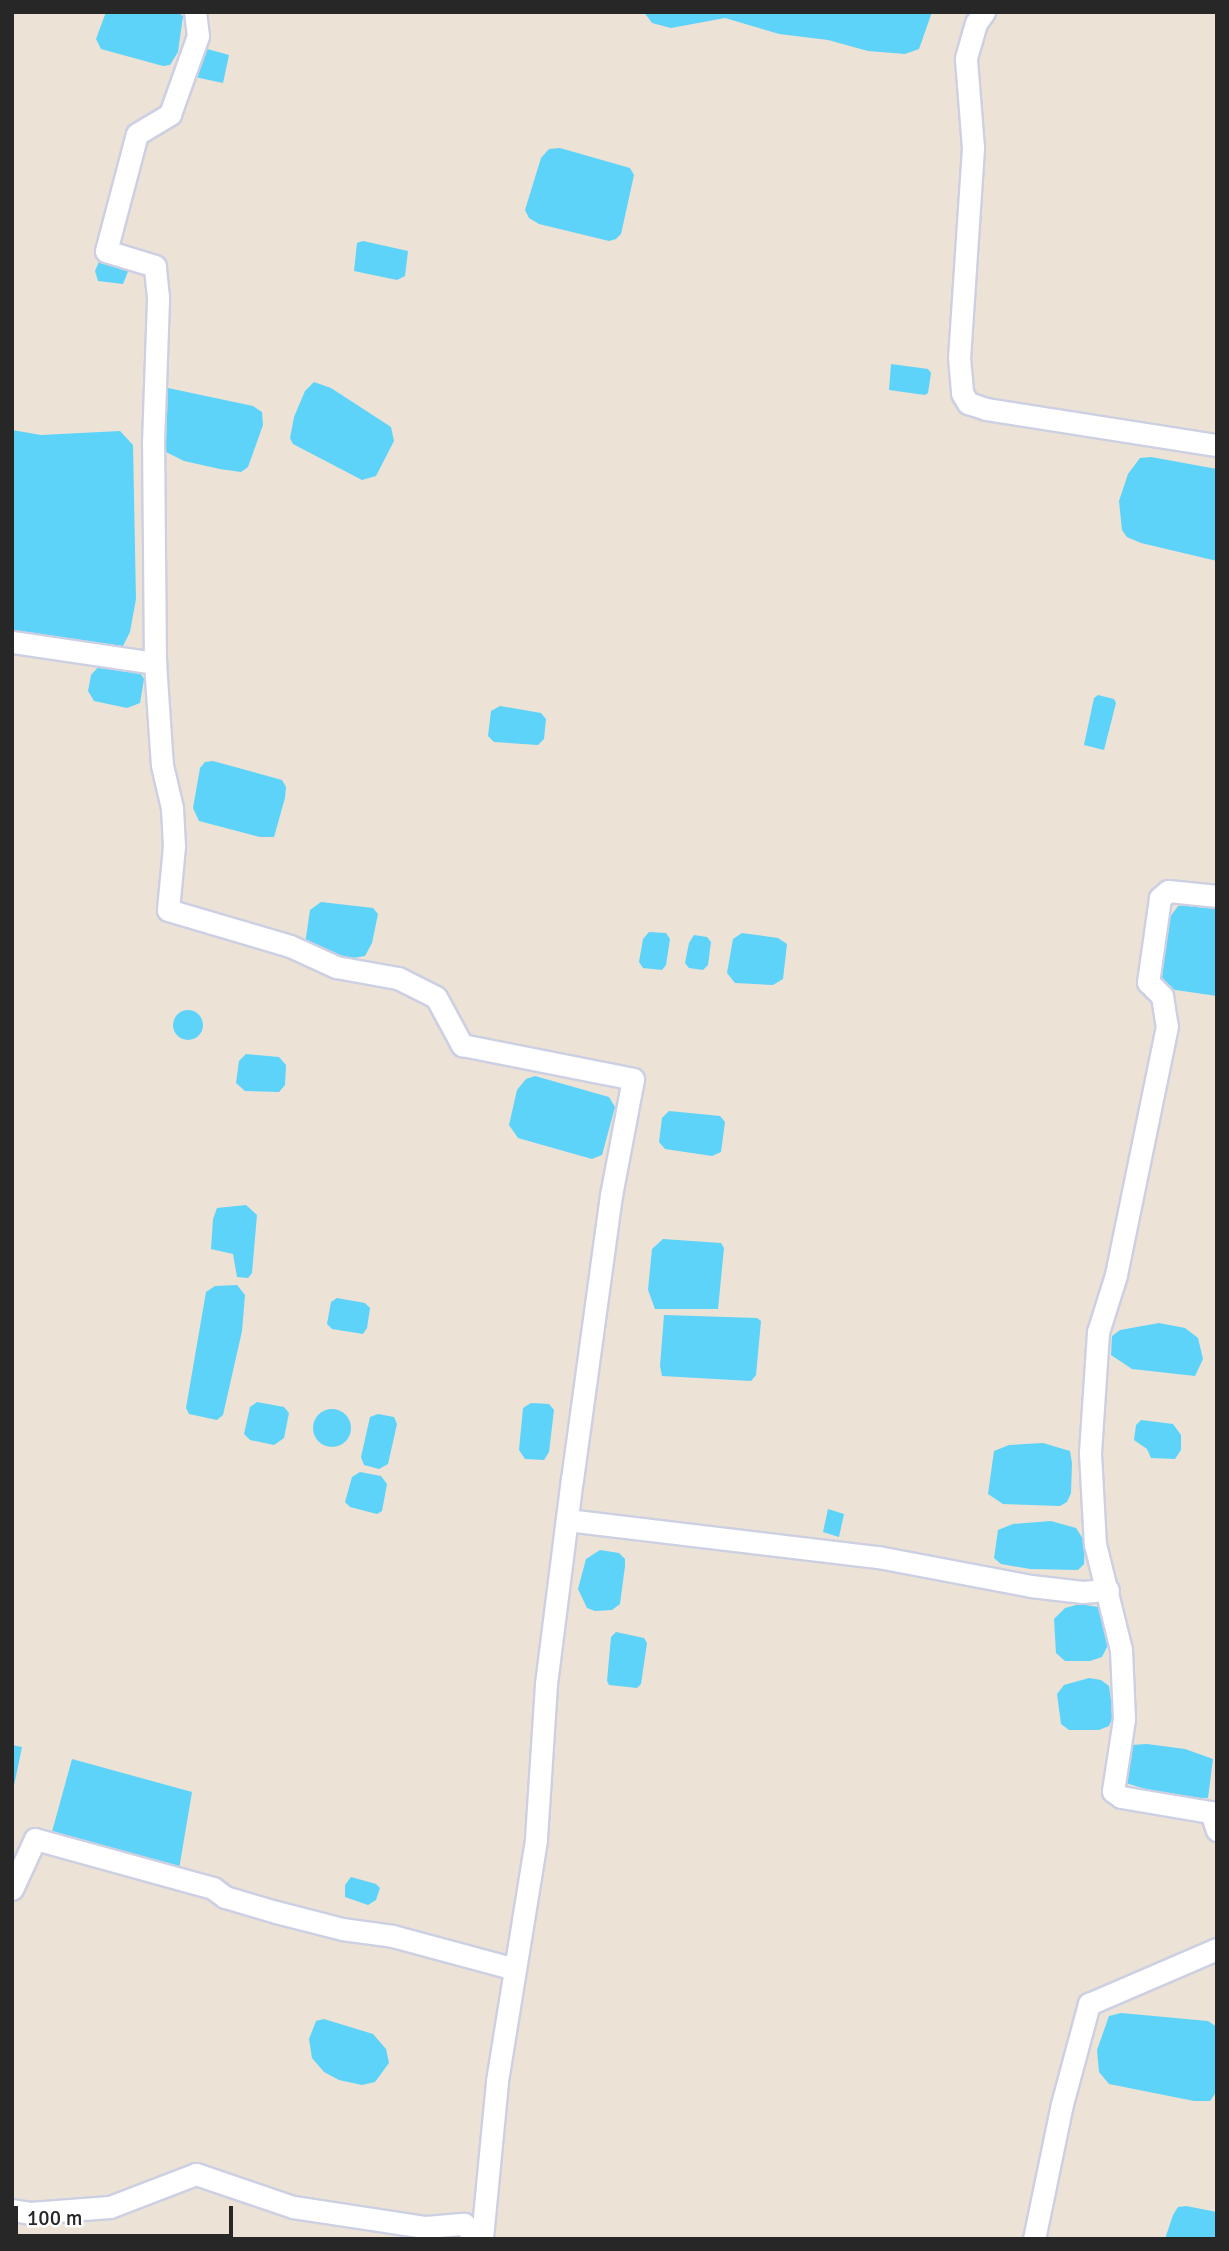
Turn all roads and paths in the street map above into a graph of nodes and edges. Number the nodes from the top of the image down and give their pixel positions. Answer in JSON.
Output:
{"nodes":[{"id":1,"x":195,"y":12,"type":"edge"},
{"id":2,"x":984,"y":12,"type":"edge"},
{"id":3,"x":1217,"y":445,"type":"edge"},
{"id":4,"x":12,"y":642,"type":"edge"},
{"id":5,"x":155,"y":663,"type":"junction"},
{"id":6,"x":1217,"y":896,"type":"edge"},
{"id":7,"x":567,"y":1520,"type":"junction"},
{"id":8,"x":1108,"y":1590,"type":"junction"},
{"id":9,"x":1217,"y":1830,"type":"edge"},
{"id":10,"x":12,"y":1889,"type":"edge"},
{"id":11,"x":1217,"y":1949,"type":"edge"},
{"id":12,"x":515,"y":1969,"type":"junction"},
{"id":13,"x":12,"y":2210,"type":"edge"},
{"id":14,"x":477,"y":2239,"type":"edge"},
{"id":15,"x":482,"y":2239,"type":"edge"},
{"id":16,"x":1034,"y":2239,"type":"edge"}],
"edges":[{"from":1,"to":5,"type":"street"},
{"from":2,"to":3,"type":"street"},
{"from":4,"to":5,"type":"street"},
{"from":5,"to":7,"type":"street"},
{"from":6,"to":8,"type":"street"},
{"from":7,"to":8,"type":"street"},
{"from":7,"to":12,"type":"street"},
{"from":8,"to":9,"type":"street"},
{"from":10,"to":12,"type":"street"},
{"from":11,"to":16,"type":"street"},
{"from":12,"to":15,"type":"street"},
{"from":13,"to":14,"type":"street"}]}
